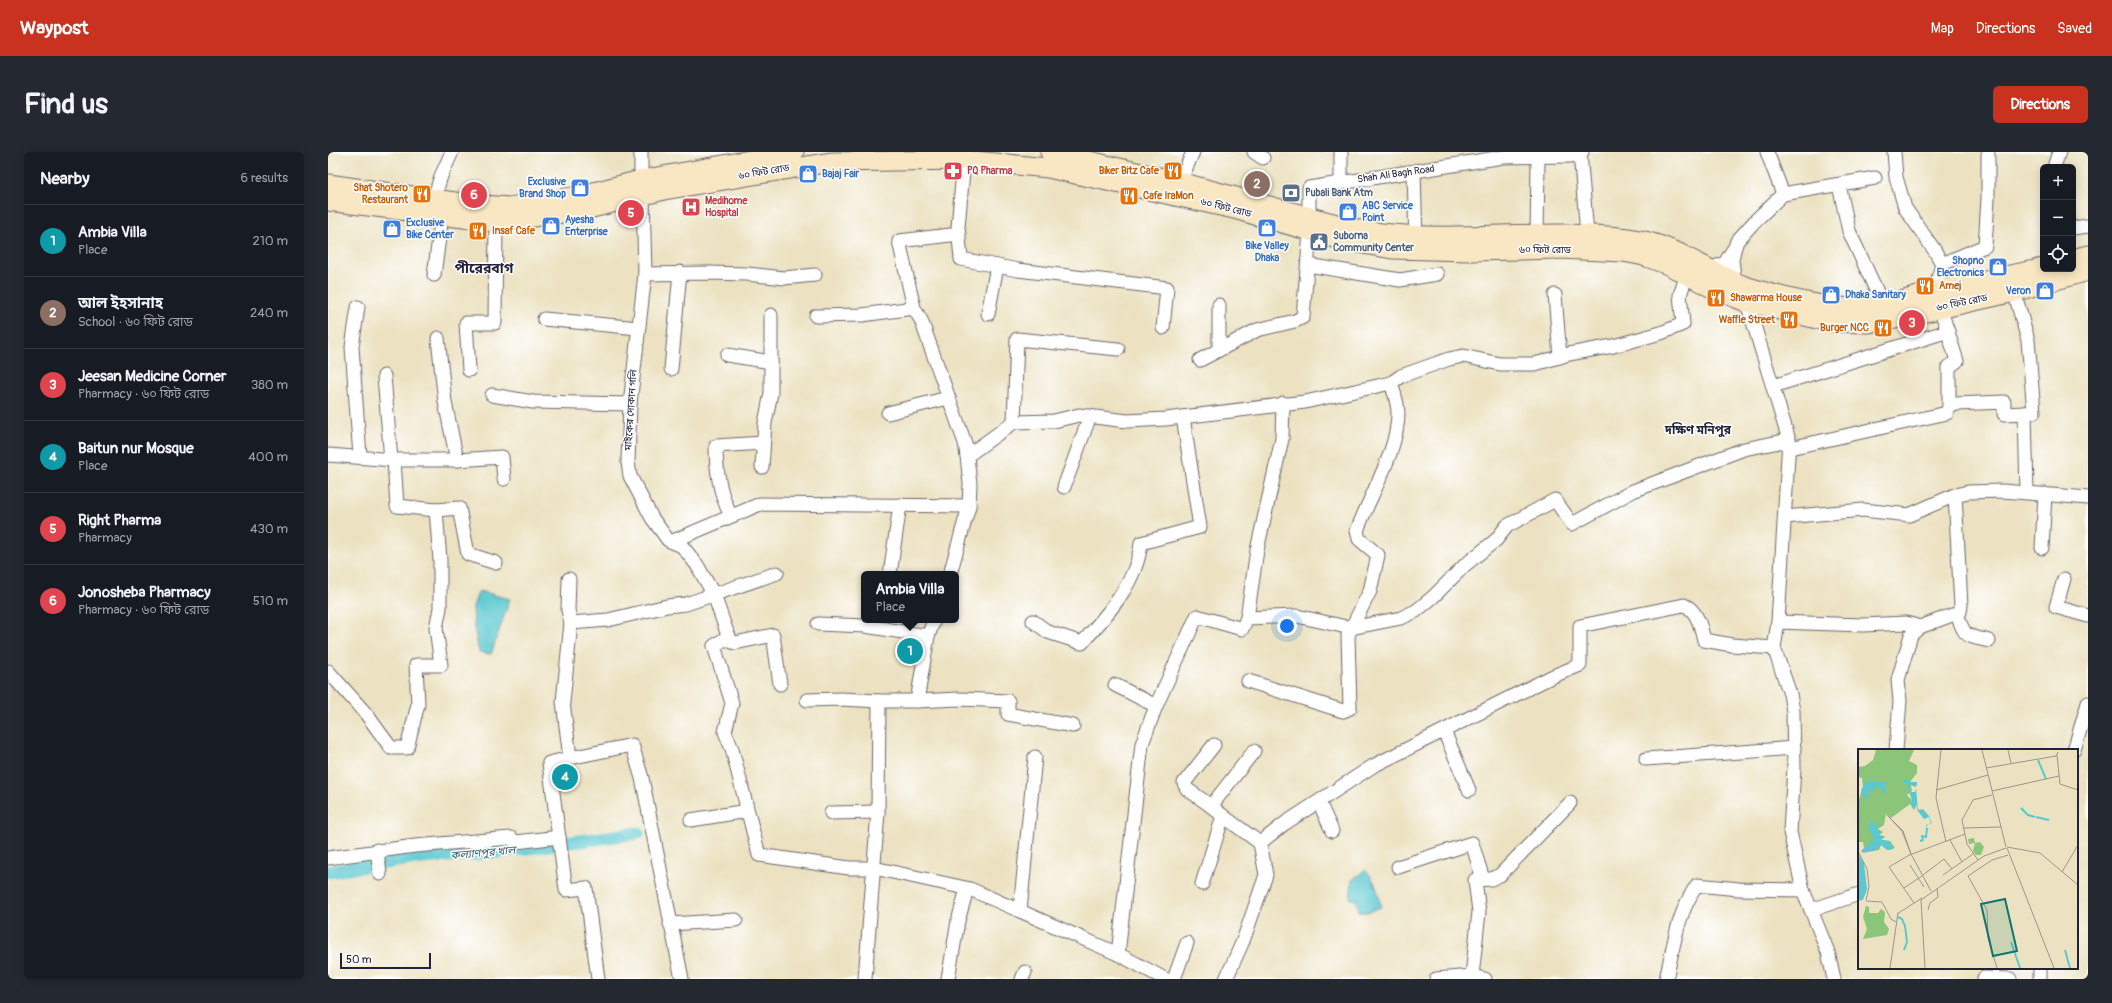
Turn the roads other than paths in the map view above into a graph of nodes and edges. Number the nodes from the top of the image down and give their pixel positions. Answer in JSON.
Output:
{"nodes":[{"id":1,"x":452,"y":152,"type":"edge"},
{"id":2,"x":641,"y":152,"type":"edge"},
{"id":3,"x":759,"y":152,"type":"edge"},
{"id":4,"x":794,"y":152,"type":"edge"},
{"id":5,"x":1050,"y":152,"type":"edge"},
{"id":6,"x":1193,"y":152,"type":"edge"},
{"id":7,"x":1340,"y":152,"type":"edge"},
{"id":8,"x":1581,"y":152,"type":"edge"},
{"id":9,"x":1767,"y":152,"type":"edge"},
{"id":10,"x":1894,"y":152,"type":"edge"},
{"id":11,"x":2059,"y":152,"type":"edge"},
{"id":12,"x":1988,"y":154,"type":"dead end"},
{"id":13,"x":1534,"y":155,"type":"edge"},
{"id":14,"x":964,"y":160,"type":"junction"},
{"id":15,"x":735,"y":163,"type":"junction"},
{"id":16,"x":2055,"y":164,"type":"edge"},
{"id":17,"x":1414,"y":171,"type":"junction"},
{"id":18,"x":1103,"y":172,"type":"junction"},
{"id":19,"x":1875,"y":178,"type":"dead end"},
{"id":20,"x":1180,"y":182,"type":"junction"},
{"id":21,"x":1341,"y":182,"type":"junction"},
{"id":22,"x":328,"y":184,"type":"edge"},
{"id":23,"x":1839,"y":185,"type":"junction"},
{"id":24,"x":642,"y":188,"type":"junction"},
{"id":25,"x":1783,"y":194,"type":"junction"},
{"id":26,"x":328,"y":201,"type":"edge"},
{"id":27,"x":401,"y":202,"type":"junction"},
{"id":28,"x":438,"y":207,"type":"junction"},
{"id":29,"x":496,"y":222,"type":"junction"},
{"id":30,"x":1309,"y":223,"type":"junction"},
{"id":31,"x":2088,"y":226,"type":"edge"},
{"id":32,"x":2076,"y":228,"type":"edge"},
{"id":33,"x":958,"y":234,"type":"junction"},
{"id":34,"x":1537,"y":242,"type":"junction"},
{"id":35,"x":1587,"y":242,"type":"junction"},
{"id":36,"x":1416,"y":244,"type":"junction"},
{"id":37,"x":1734,"y":250,"type":"junction"},
{"id":38,"x":2088,"y":255,"type":"edge"},
{"id":39,"x":2076,"y":258,"type":"edge"},
{"id":40,"x":1942,"y":264,"type":"junction"},
{"id":41,"x":1308,"y":265,"type":"junction"},
{"id":42,"x":996,"y":266,"type":"junction"},
{"id":43,"x":2040,"y":269,"type":"edge"},
{"id":44,"x":1695,"y":270,"type":"junction"},
{"id":45,"x":2088,"y":271,"type":"edge"},
{"id":46,"x":680,"y":272,"type":"junction"},
{"id":47,"x":434,"y":274,"type":"dead end"},
{"id":48,"x":645,"y":274,"type":"junction"},
{"id":49,"x":815,"y":274,"type":"dead end"},
{"id":50,"x":1437,"y":274,"type":"dead end"},
{"id":51,"x":1735,"y":283,"type":"junction"},
{"id":52,"x":2014,"y":291,"type":"junction"},
{"id":53,"x":1556,"y":295,"type":"dead end"},
{"id":54,"x":1938,"y":299,"type":"junction"},
{"id":55,"x":1758,"y":300,"type":"junction"},
{"id":56,"x":1220,"y":305,"type":"dead end"},
{"id":57,"x":1883,"y":305,"type":"junction"},
{"id":58,"x":358,"y":307,"type":"dead end"},
{"id":59,"x":914,"y":308,"type":"junction"},
{"id":60,"x":988,"y":314,"type":"dead end"},
{"id":61,"x":771,"y":315,"type":"dead end"},
{"id":62,"x":816,"y":316,"type":"dead end"},
{"id":63,"x":544,"y":319,"type":"dead end"},
{"id":64,"x":638,"y":328,"type":"junction"},
{"id":65,"x":1163,"y":328,"type":"dead end"},
{"id":66,"x":1948,"y":331,"type":"junction"},
{"id":67,"x":438,"y":338,"type":"dead end"},
{"id":68,"x":1118,"y":349,"type":"dead end"},
{"id":69,"x":1219,"y":350,"type":"junction"},
{"id":70,"x":726,"y":355,"type":"dead end"},
{"id":71,"x":1560,"y":357,"type":"junction"},
{"id":72,"x":1200,"y":360,"type":"dead end"},
{"id":73,"x":771,"y":362,"type":"junction"},
{"id":74,"x":670,"y":369,"type":"dead end"},
{"id":75,"x":469,"y":370,"type":"dead end"},
{"id":76,"x":384,"y":376,"type":"dead end"},
{"id":77,"x":1391,"y":383,"type":"junction"},
{"id":78,"x":1773,"y":386,"type":"junction"},
{"id":79,"x":492,"y":395,"type":"dead end"},
{"id":80,"x":948,"y":398,"type":"junction"},
{"id":81,"x":1283,"y":403,"type":"junction"},
{"id":82,"x":630,"y":404,"type":"junction"},
{"id":83,"x":1950,"y":407,"type":"junction"},
{"id":84,"x":888,"y":412,"type":"dead end"},
{"id":85,"x":2025,"y":413,"type":"junction"},
{"id":86,"x":1090,"y":416,"type":"junction"},
{"id":87,"x":1183,"y":418,"type":"junction"},
{"id":88,"x":1014,"y":422,"type":"junction"},
{"id":89,"x":763,"y":444,"type":"junction"},
{"id":90,"x":1789,"y":444,"type":"junction"},
{"id":91,"x":328,"y":455,"type":"edge"},
{"id":92,"x":967,"y":456,"type":"junction"},
{"id":93,"x":360,"y":457,"type":"junction"},
{"id":94,"x":393,"y":460,"type":"junction"},
{"id":95,"x":456,"y":460,"type":"junction"},
{"id":96,"x":762,"y":467,"type":"dead end"},
{"id":97,"x":504,"y":479,"type":"dead end"},
{"id":98,"x":1064,"y":487,"type":"dead end"},
{"id":99,"x":2027,"y":492,"type":"junction"},
{"id":100,"x":1955,"y":494,"type":"junction"},
{"id":101,"x":2045,"y":494,"type":"junction"},
{"id":102,"x":2088,"y":497,"type":"edge"},
{"id":103,"x":900,"y":505,"type":"junction"},
{"id":104,"x":969,"y":506,"type":"junction"},
{"id":105,"x":436,"y":510,"type":"junction"},
{"id":106,"x":731,"y":516,"type":"junction"},
{"id":107,"x":1785,"y":516,"type":"junction"},
{"id":108,"x":673,"y":541,"type":"junction"},
{"id":109,"x":2042,"y":548,"type":"dead end"},
{"id":110,"x":496,"y":563,"type":"dead end"},
{"id":111,"x":890,"y":571,"type":"edge"},
{"id":112,"x":951,"y":571,"type":"edge"},
{"id":113,"x":777,"y":573,"type":"dead end"},
{"id":114,"x":570,"y":579,"type":"dead end"},
{"id":115,"x":2064,"y":579,"type":"dead end"},
{"id":116,"x":714,"y":595,"type":"junction"},
{"id":117,"x":1957,"y":614,"type":"junction"},
{"id":118,"x":2088,"y":616,"type":"edge"},
{"id":119,"x":1247,"y":618,"type":"junction"},
{"id":120,"x":1033,"y":621,"type":"dead end"},
{"id":121,"x":1778,"y":622,"type":"junction"},
{"id":122,"x":571,"y":623,"type":"junction"},
{"id":123,"x":933,"y":623,"type":"edge"},
{"id":124,"x":818,"y":624,"type":"dead end"},
{"id":125,"x":1920,"y":627,"type":"junction"},
{"id":126,"x":1352,"y":628,"type":"junction"},
{"id":127,"x":729,"y":636,"type":"junction"},
{"id":128,"x":928,"y":636,"type":"junction"},
{"id":129,"x":1988,"y":641,"type":"dead end"},
{"id":130,"x":1774,"y":648,"type":"junction"},
{"id":131,"x":328,"y":671,"type":"edge"},
{"id":132,"x":1248,"y":682,"type":"dead end"},
{"id":133,"x":780,"y":684,"type":"dead end"},
{"id":134,"x":1115,"y":685,"type":"dead end"},
{"id":135,"x":807,"y":700,"type":"dead end"},
{"id":136,"x":878,"y":701,"type":"junction"},
{"id":137,"x":917,"y":701,"type":"junction"},
{"id":138,"x":2088,"y":703,"type":"edge"},
{"id":139,"x":1156,"y":706,"type":"junction"},
{"id":140,"x":1072,"y":726,"type":"dead end"},
{"id":141,"x":1444,"y":731,"type":"junction"},
{"id":142,"x":1214,"y":745,"type":"dead end"},
{"id":143,"x":1794,"y":748,"type":"junction"},
{"id":144,"x":1896,"y":749,"type":"edge"},
{"id":145,"x":2074,"y":749,"type":"edge"},
{"id":146,"x":1254,"y":751,"type":"dead end"},
{"id":147,"x":1035,"y":757,"type":"dead end"},
{"id":148,"x":570,"y":758,"type":"junction"},
{"id":149,"x":1646,"y":759,"type":"dead end"},
{"id":150,"x":1469,"y":790,"type":"dead end"},
{"id":151,"x":1319,"y":802,"type":"junction"},
{"id":152,"x":1570,"y":803,"type":"dead end"},
{"id":153,"x":1211,"y":806,"type":"junction"},
{"id":154,"x":746,"y":811,"type":"junction"},
{"id":155,"x":878,"y":812,"type":"junction"},
{"id":156,"x":831,"y":813,"type":"dead end"},
{"id":157,"x":1223,"y":816,"type":"junction"},
{"id":158,"x":691,"y":820,"type":"dead end"},
{"id":159,"x":1332,"y":831,"type":"dead end"},
{"id":160,"x":559,"y":842,"type":"junction"},
{"id":161,"x":1260,"y":843,"type":"junction"},
{"id":162,"x":328,"y":858,"type":"edge"},
{"id":163,"x":874,"y":868,"type":"junction"},
{"id":164,"x":1398,"y":868,"type":"dead end"},
{"id":165,"x":1483,"y":880,"type":"junction"},
{"id":166,"x":1202,"y":884,"type":"dead end"},
{"id":167,"x":967,"y":889,"type":"junction"},
{"id":168,"x":1803,"y":890,"type":"junction"},
{"id":169,"x":1858,"y":894,"type":"edge"},
{"id":170,"x":1811,"y":910,"type":"junction"},
{"id":171,"x":1020,"y":911,"type":"junction"},
{"id":172,"x":736,"y":920,"type":"dead end"},
{"id":173,"x":670,"y":924,"type":"junction"},
{"id":174,"x":1187,"y":944,"type":"dead end"},
{"id":175,"x":1118,"y":954,"type":"junction"},
{"id":176,"x":1982,"y":975,"type":"edge"},
{"id":177,"x":1478,"y":978,"type":"edge"},
{"id":178,"x":598,"y":979,"type":"edge"},
{"id":179,"x":682,"y":979,"type":"edge"},
{"id":180,"x":865,"y":979,"type":"edge"},
{"id":181,"x":948,"y":979,"type":"edge"},
{"id":182,"x":1165,"y":979,"type":"edge"},
{"id":183,"x":1174,"y":979,"type":"edge"},
{"id":184,"x":1226,"y":979,"type":"edge"},
{"id":185,"x":1436,"y":979,"type":"edge"},
{"id":186,"x":1666,"y":979,"type":"edge"},
{"id":187,"x":1834,"y":979,"type":"edge"},
{"id":188,"x":2010,"y":979,"type":"edge"}],
"edges":[{"from":1,"to":28,"type":"street"},
{"from":2,"to":24,"type":"street","name":"মাইকের দোকান গলি"},
{"from":3,"to":15,"type":"street"},
{"from":4,"to":15,"type":"street","name":"৬০ ফিট রোড"},
{"from":5,"to":18,"type":"street","name":"৬০ ফিট রোড"},
{"from":6,"to":20,"type":"street"},
{"from":7,"to":21,"type":"street"},
{"from":8,"to":13,"type":"street","name":"Shah Ali Bagh Road"},
{"from":8,"to":35,"type":"street"},
{"from":9,"to":25,"type":"street"},
{"from":10,"to":40,"type":"street"},
{"from":11,"to":16,"type":"street"},
{"from":12,"to":40,"type":"street"},
{"from":13,"to":17,"type":"street","name":"Shah Ali Bagh Road"},
{"from":13,"to":34,"type":"street"},
{"from":14,"to":18,"type":"street","name":"৬০ ফিট রোড"},
{"from":14,"to":24,"type":"street","name":"৬০ ফিট রোড"},
{"from":14,"to":33,"type":"street"},
{"from":15,"to":24,"type":"street","name":"৬০ ফিট রোড"},
{"from":17,"to":21,"type":"street","name":"Shah Ali Bagh Road"},
{"from":17,"to":36,"type":"street"},
{"from":18,"to":20,"type":"street","name":"৬০ ফিট রোড"},
{"from":18,"to":30,"type":"street","name":"৬০ ফিট রোড"},
{"from":19,"to":23,"type":"street"},
{"from":20,"to":30,"type":"street","name":"৬০ ফিট রোড"},
{"from":21,"to":30,"type":"street","name":"Shah Ali Bagh Road"},
{"from":22,"to":27,"type":"street","name":"৬০ ফিট রোড"},
{"from":23,"to":25,"type":"street"},
{"from":23,"to":57,"type":"street"},
{"from":24,"to":28,"type":"street","name":"৬০ ফিট রোড"},
{"from":24,"to":29,"type":"street","name":"৬০ ফিট রোড"},
{"from":24,"to":48,"type":"street","name":"মাইকের দোকান গলি"},
{"from":25,"to":37,"type":"street"},
{"from":26,"to":27,"type":"street","name":"৬০ ফিট রোড"},
{"from":27,"to":28,"type":"street","name":"৬০ ফিট রোড"},
{"from":28,"to":29,"type":"street","name":"৬০ ফিট রোড"},
{"from":28,"to":47,"type":"street"},
{"from":29,"to":75,"type":"street"},
{"from":30,"to":36,"type":"street","name":"৬০ ফিট রোড"},
{"from":30,"to":41,"type":"street"},
{"from":31,"to":32,"type":"street"},
{"from":33,"to":42,"type":"street"},
{"from":33,"to":59,"type":"street"},
{"from":34,"to":35,"type":"street","name":"৬০ ফিট রোড"},
{"from":34,"to":36,"type":"street","name":"৬০ ফিট রোড"},
{"from":35,"to":44,"type":"street","name":"৬০ ফিট রোড"},
{"from":37,"to":44,"type":"street"},
{"from":37,"to":51,"type":"street"},
{"from":38,"to":39,"type":"street"},
{"from":40,"to":54,"type":"street"},
{"from":41,"to":50,"type":"street"},
{"from":41,"to":69,"type":"street"},
{"from":42,"to":60,"type":"street"},
{"from":42,"to":65,"type":"street"},
{"from":43,"to":54,"type":"street","name":"৬০ ফিট রোড"},
{"from":44,"to":51,"type":"street","name":"৬০ ফিট রোড"},
{"from":44,"to":55,"type":"street","name":"৬০ ফিট রোড"},
{"from":44,"to":71,"type":"street"},
{"from":45,"to":52,"type":"street","name":"৬০ ফিট রোড"},
{"from":46,"to":48,"type":"street"},
{"from":46,"to":49,"type":"street"},
{"from":46,"to":74,"type":"street"},
{"from":48,"to":64,"type":"street","name":"মাইকের দোকান গলি"},
{"from":51,"to":55,"type":"street","name":"৬০ ফিট রোড"},
{"from":52,"to":54,"type":"street","name":"৬০ ফিট রোড"},
{"from":52,"to":85,"type":"street"},
{"from":53,"to":71,"type":"street"},
{"from":54,"to":55,"type":"street","name":"৬০ ফিট রোড"},
{"from":54,"to":57,"type":"street","name":"৬০ ফিট রোড"},
{"from":54,"to":66,"type":"street"},
{"from":55,"to":57,"type":"street","name":"৬০ ফিট রোড"},
{"from":55,"to":78,"type":"street"},
{"from":56,"to":69,"type":"street"},
{"from":58,"to":93,"type":"street"},
{"from":59,"to":62,"type":"street"},
{"from":59,"to":80,"type":"street"},
{"from":61,"to":73,"type":"street"},
{"from":63,"to":64,"type":"street"},
{"from":64,"to":82,"type":"street","name":"মাইকের দোকান গলি"},
{"from":66,"to":78,"type":"street"},
{"from":66,"to":83,"type":"street"},
{"from":67,"to":95,"type":"street"},
{"from":68,"to":88,"type":"street"},
{"from":69,"to":72,"type":"street"},
{"from":70,"to":73,"type":"street"},
{"from":71,"to":77,"type":"street"},
{"from":73,"to":89,"type":"street"},
{"from":76,"to":94,"type":"street"},
{"from":77,"to":81,"type":"street"},
{"from":77,"to":126,"type":"street"},
{"from":78,"to":90,"type":"street"},
{"from":79,"to":82,"type":"street"},
{"from":80,"to":84,"type":"street"},
{"from":80,"to":92,"type":"street"},
{"from":81,"to":87,"type":"street"},
{"from":81,"to":119,"type":"street"},
{"from":82,"to":108,"type":"street","name":"মাইকের দোকান গলি"},
{"from":83,"to":85,"type":"street"},
{"from":83,"to":90,"type":"street"},
{"from":85,"to":99,"type":"street"},
{"from":86,"to":87,"type":"street"},
{"from":86,"to":88,"type":"street"},
{"from":86,"to":98,"type":"street"},
{"from":87,"to":120,"type":"street"},
{"from":88,"to":92,"type":"street"},
{"from":89,"to":96,"type":"street"},
{"from":89,"to":106,"type":"street"},
{"from":90,"to":107,"type":"street"},
{"from":90,"to":126,"type":"street"},
{"from":91,"to":93,"type":"street"},
{"from":92,"to":104,"type":"street"},
{"from":93,"to":94,"type":"street"},
{"from":94,"to":95,"type":"street"},
{"from":94,"to":105,"type":"street"},
{"from":95,"to":97,"type":"street"},
{"from":99,"to":100,"type":"street"},
{"from":99,"to":101,"type":"street"},
{"from":100,"to":107,"type":"street"},
{"from":100,"to":117,"type":"street"},
{"from":101,"to":102,"type":"street"},
{"from":101,"to":109,"type":"street"},
{"from":103,"to":104,"type":"street"},
{"from":103,"to":106,"type":"street"},
{"from":103,"to":111,"type":"street"},
{"from":104,"to":112,"type":"street"},
{"from":105,"to":110,"type":"street"},
{"from":105,"to":131,"type":"street"},
{"from":106,"to":108,"type":"street"},
{"from":107,"to":121,"type":"street"},
{"from":108,"to":116,"type":"street","name":"মাইকের দোকান গলি"},
{"from":113,"to":116,"type":"street"},
{"from":114,"to":122,"type":"street"},
{"from":115,"to":118,"type":"street"},
{"from":116,"to":122,"type":"street"},
{"from":116,"to":127,"type":"street","name":"মাইকের দোকান গলি"},
{"from":117,"to":125,"type":"street"},
{"from":117,"to":129,"type":"street"},
{"from":119,"to":126,"type":"street"},
{"from":119,"to":139,"type":"street"},
{"from":121,"to":125,"type":"street"},
{"from":121,"to":130,"type":"street"},
{"from":122,"to":148,"type":"street"},
{"from":123,"to":128,"type":"street"},
{"from":124,"to":128,"type":"street"},
{"from":125,"to":144,"type":"street"},
{"from":126,"to":132,"type":"street"},
{"from":127,"to":133,"type":"street"},
{"from":127,"to":154,"type":"street"},
{"from":128,"to":137,"type":"street"},
{"from":130,"to":141,"type":"street"},
{"from":130,"to":143,"type":"street"},
{"from":134,"to":139,"type":"street"},
{"from":135,"to":136,"type":"street"},
{"from":136,"to":137,"type":"street"},
{"from":136,"to":155,"type":"street"},
{"from":137,"to":140,"type":"street"},
{"from":138,"to":145,"type":"street"},
{"from":139,"to":175,"type":"street"},
{"from":141,"to":150,"type":"street"},
{"from":141,"to":151,"type":"street"},
{"from":142,"to":153,"type":"street"},
{"from":143,"to":149,"type":"street"},
{"from":143,"to":168,"type":"street"},
{"from":146,"to":153,"type":"street"},
{"from":147,"to":171,"type":"street"},
{"from":148,"to":160,"type":"street"},
{"from":148,"to":173,"type":"street"},
{"from":151,"to":159,"type":"street"},
{"from":151,"to":161,"type":"street"},
{"from":152,"to":165,"type":"street"},
{"from":153,"to":157,"type":"street"},
{"from":154,"to":158,"type":"street"},
{"from":154,"to":163,"type":"street"},
{"from":155,"to":156,"type":"street"},
{"from":155,"to":163,"type":"street"},
{"from":157,"to":161,"type":"street"},
{"from":157,"to":166,"type":"street"},
{"from":160,"to":162,"type":"street"},
{"from":160,"to":178,"type":"street"},
{"from":161,"to":184,"type":"street"},
{"from":163,"to":167,"type":"street"},
{"from":163,"to":180,"type":"street"},
{"from":164,"to":165,"type":"street"},
{"from":165,"to":177,"type":"street"},
{"from":167,"to":171,"type":"street"},
{"from":167,"to":181,"type":"street"},
{"from":168,"to":170,"type":"street"},
{"from":168,"to":186,"type":"street"},
{"from":169,"to":170,"type":"street"},
{"from":170,"to":187,"type":"street"},
{"from":171,"to":175,"type":"street"},
{"from":172,"to":173,"type":"street"},
{"from":173,"to":179,"type":"street"},
{"from":174,"to":183,"type":"street"},
{"from":175,"to":182,"type":"street"},
{"from":176,"to":188,"type":"street"},
{"from":177,"to":185,"type":"street"}]}
